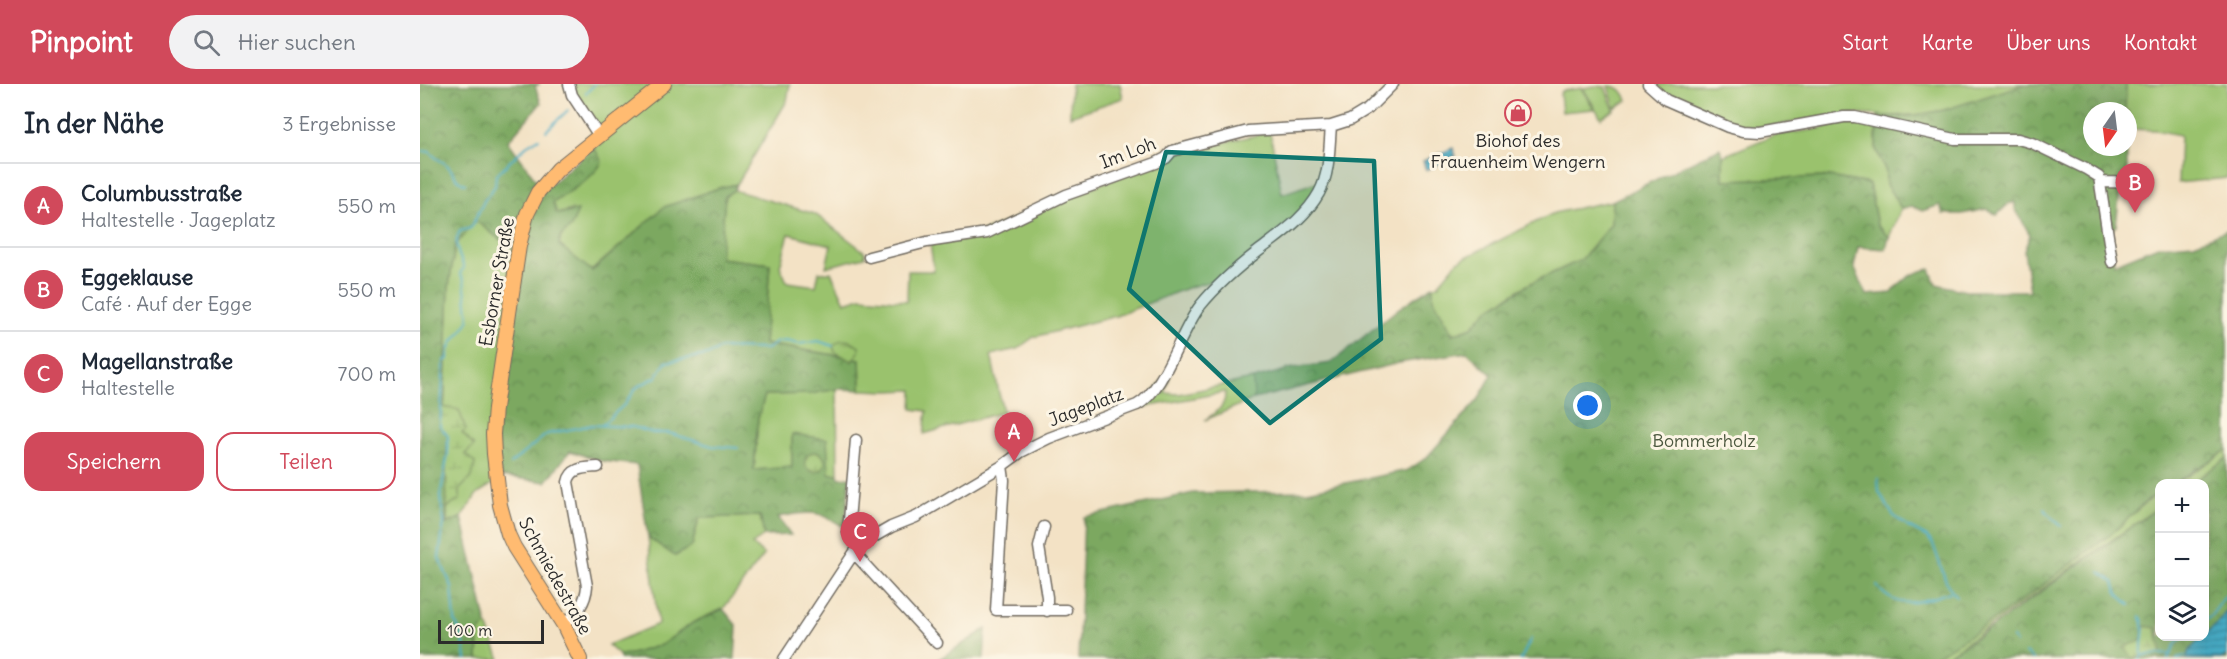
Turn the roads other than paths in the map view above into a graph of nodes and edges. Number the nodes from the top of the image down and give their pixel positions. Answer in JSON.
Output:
{"nodes":[{"id":1,"x":569,"y":84,"type":"edge"},
{"id":2,"x":664,"y":84,"type":"edge"},
{"id":3,"x":1393,"y":84,"type":"edge"},
{"id":4,"x":1648,"y":84,"type":"edge"},
{"id":5,"x":1331,"y":126,"type":"junction"},
{"id":6,"x":599,"y":136,"type":"junction"},
{"id":7,"x":2101,"y":182,"type":"junction"},
{"id":8,"x":2149,"y":183,"type":"dead end"},
{"id":9,"x":869,"y":257,"type":"dead end"},
{"id":10,"x":2112,"y":262,"type":"dead end"},
{"id":11,"x":856,"y":440,"type":"dead end"},
{"id":12,"x":598,"y":466,"type":"dead end"},
{"id":13,"x":1002,"y":466,"type":"junction"},
{"id":14,"x":496,"y":474,"type":"joint"},
{"id":15,"x":1044,"y":527,"type":"dead end"},
{"id":16,"x":857,"y":550,"type":"junction"},
{"id":17,"x":1047,"y":610,"type":"junction"},
{"id":18,"x":1065,"y":610,"type":"dead end"},
{"id":19,"x":563,"y":624,"type":"junction"},
{"id":20,"x":937,"y":643,"type":"dead end"},
{"id":21,"x":580,"y":659,"type":"edge"},
{"id":22,"x":784,"y":659,"type":"edge"}],
"edges":[{"from":1,"to":6,"type":"street"},
{"from":2,"to":6,"type":"main road","name":"Esborner Straße"},
{"from":3,"to":5,"type":"street","name":"Im Loh"},
{"from":4,"to":7,"type":"street"},
{"from":5,"to":9,"type":"street","name":"Im Loh"},
{"from":5,"to":13,"type":"street","name":"Jageplatz"},
{"from":6,"to":14,"type":"main road","name":"Esborner Straße"},
{"from":7,"to":8,"type":"street"},
{"from":7,"to":10,"type":"street"},
{"from":11,"to":16,"type":"street"},
{"from":12,"to":19,"type":"street"},
{"from":13,"to":16,"type":"street","name":"Jageplatz"},
{"from":13,"to":17,"type":"street"},
{"from":14,"to":19,"type":"main road","name":"Schmiedestraße"},
{"from":15,"to":17,"type":"street"},
{"from":16,"to":20,"type":"street"},
{"from":16,"to":22,"type":"street","name":"Jageplatz"},
{"from":17,"to":18,"type":"street"},
{"from":19,"to":21,"type":"main road","name":"Schmiedestraße"}]}
